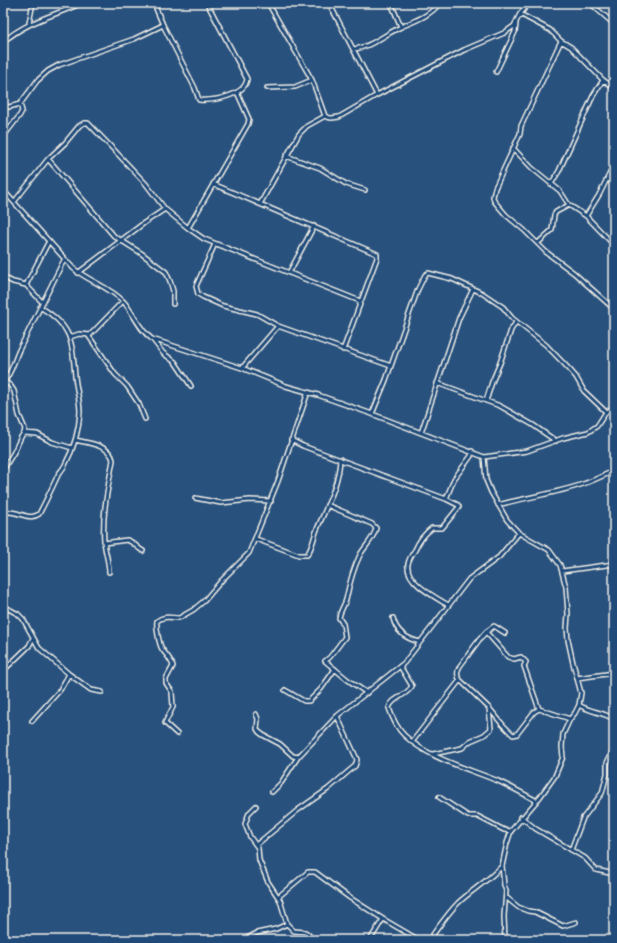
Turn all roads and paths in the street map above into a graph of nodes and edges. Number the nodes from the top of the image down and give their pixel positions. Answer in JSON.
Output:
{"nodes":[{"id":1,"x":33,"y":3,"type":"edge"},
{"id":2,"x":82,"y":3,"type":"edge"},
{"id":3,"x":161,"y":3,"type":"edge"},
{"id":4,"x":207,"y":3,"type":"edge"},
{"id":5,"x":268,"y":3,"type":"edge"},
{"id":6,"x":329,"y":3,"type":"edge"},
{"id":7,"x":391,"y":3,"type":"edge"},
{"id":8,"x":440,"y":3,"type":"edge"},
{"id":9,"x":529,"y":3,"type":"edge"},
{"id":10,"x":590,"y":3,"type":"edge"},
{"id":11,"x":155,"y":4,"type":"edge"},
{"id":12,"x":520,"y":14,"type":"junction"},
{"id":13,"x":29,"y":23,"type":"junction"},
{"id":14,"x":516,"y":24,"type":"junction"},
{"id":15,"x":614,"y":24,"type":"edge"},
{"id":16,"x":163,"y":26,"type":"junction"},
{"id":17,"x":401,"y":27,"type":"junction"},
{"id":18,"x":3,"y":42,"type":"edge"},
{"id":19,"x":561,"y":42,"type":"junction"},
{"id":20,"x":353,"y":49,"type":"junction"},
{"id":21,"x":359,"y":49,"type":"junction"},
{"id":22,"x":356,"y":54,"type":"junction"},
{"id":23,"x":496,"y":72,"type":"dead end"},
{"id":24,"x":312,"y":80,"type":"junction"},
{"id":25,"x":604,"y":80,"type":"junction"},
{"id":26,"x":266,"y":88,"type":"dead end"},
{"id":27,"x":614,"y":88,"type":"edge"},
{"id":28,"x":236,"y":92,"type":"junction"},
{"id":29,"x":377,"y":95,"type":"junction"},
{"id":30,"x":20,"y":104,"type":"junction"},
{"id":31,"x":3,"y":106,"type":"edge"},
{"id":32,"x":324,"y":116,"type":"junction"},
{"id":33,"x":3,"y":138,"type":"edge"},
{"id":34,"x":513,"y":148,"type":"junction"},
{"id":35,"x":286,"y":156,"type":"junction"},
{"id":36,"x":48,"y":159,"type":"junction"},
{"id":37,"x":614,"y":165,"type":"edge"},
{"id":38,"x":607,"y":179,"type":"junction"},
{"id":39,"x":614,"y":183,"type":"edge"},
{"id":40,"x":214,"y":184,"type":"junction"},
{"id":41,"x":551,"y":184,"type":"junction"},
{"id":42,"x":3,"y":190,"type":"edge"},
{"id":43,"x":365,"y":190,"type":"dead end"},
{"id":44,"x":14,"y":202,"type":"junction"},
{"id":45,"x":260,"y":204,"type":"junction"},
{"id":46,"x":569,"y":205,"type":"junction"},
{"id":47,"x":165,"y":209,"type":"junction"},
{"id":48,"x":586,"y":216,"type":"junction"},
{"id":49,"x":314,"y":226,"type":"junction"},
{"id":50,"x":188,"y":228,"type":"junction"},
{"id":51,"x":122,"y":240,"type":"junction"},
{"id":52,"x":49,"y":241,"type":"junction"},
{"id":53,"x":538,"y":243,"type":"junction"},
{"id":54,"x":215,"y":244,"type":"junction"},
{"id":55,"x":614,"y":245,"type":"edge"},
{"id":56,"x":64,"y":260,"type":"junction"},
{"id":57,"x":78,"y":273,"type":"junction"},
{"id":58,"x":289,"y":273,"type":"junction"},
{"id":59,"x":3,"y":277,"type":"edge"},
{"id":60,"x":26,"y":284,"type":"junction"},
{"id":61,"x":473,"y":289,"type":"junction"},
{"id":62,"x":360,"y":301,"type":"junction"},
{"id":63,"x":42,"y":302,"type":"junction"},
{"id":64,"x":123,"y":302,"type":"junction"},
{"id":65,"x":174,"y":304,"type":"dead end"},
{"id":66,"x":40,"y":307,"type":"junction"},
{"id":67,"x":614,"y":309,"type":"edge"},
{"id":68,"x":516,"y":322,"type":"junction"},
{"id":69,"x":278,"y":326,"type":"junction"},
{"id":70,"x":88,"y":335,"type":"junction"},
{"id":71,"x":70,"y":337,"type":"junction"},
{"id":72,"x":152,"y":339,"type":"junction"},
{"id":73,"x":343,"y":350,"type":"junction"},
{"id":74,"x":391,"y":366,"type":"junction"},
{"id":75,"x":242,"y":368,"type":"junction"},
{"id":76,"x":4,"y":382,"type":"edge"},
{"id":77,"x":437,"y":383,"type":"junction"},
{"id":78,"x":191,"y":386,"type":"dead end"},
{"id":79,"x":308,"y":392,"type":"junction"},
{"id":80,"x":486,"y":401,"type":"junction"},
{"id":81,"x":614,"y":407,"type":"edge"},
{"id":82,"x":606,"y":412,"type":"junction"},
{"id":83,"x":372,"y":414,"type":"junction"},
{"id":84,"x":145,"y":419,"type":"dead end"},
{"id":85,"x":421,"y":433,"type":"junction"},
{"id":86,"x":24,"y":434,"type":"junction"},
{"id":87,"x":75,"y":440,"type":"junction"},
{"id":88,"x":292,"y":440,"type":"junction"},
{"id":89,"x":556,"y":441,"type":"junction"},
{"id":90,"x":72,"y":448,"type":"junction"},
{"id":91,"x":472,"y":451,"type":"junction"},
{"id":92,"x":484,"y":457,"type":"junction"},
{"id":93,"x":340,"y":459,"type":"junction"},
{"id":94,"x":3,"y":470,"type":"edge"},
{"id":95,"x":614,"y":471,"type":"edge"},
{"id":96,"x":195,"y":498,"type":"dead end"},
{"id":97,"x":446,"y":499,"type":"junction"},
{"id":98,"x":271,"y":501,"type":"junction"},
{"id":99,"x":327,"y":505,"type":"junction"},
{"id":100,"x":498,"y":505,"type":"junction"},
{"id":101,"x":3,"y":512,"type":"edge"},
{"id":102,"x":519,"y":533,"type":"junction"},
{"id":103,"x":256,"y":539,"type":"junction"},
{"id":104,"x":104,"y":543,"type":"junction"},
{"id":105,"x":143,"y":551,"type":"dead end"},
{"id":106,"x":614,"y":564,"type":"edge"},
{"id":107,"x":562,"y":571,"type":"junction"},
{"id":108,"x":109,"y":572,"type":"dead end"},
{"id":109,"x":448,"y":605,"type":"junction"},
{"id":110,"x":3,"y":606,"type":"edge"},
{"id":111,"x":393,"y":618,"type":"dead end"},
{"id":112,"x":486,"y":632,"type":"junction"},
{"id":113,"x":505,"y":633,"type":"dead end"},
{"id":114,"x":33,"y":638,"type":"junction"},
{"id":115,"x":420,"y":642,"type":"junction"},
{"id":116,"x":29,"y":646,"type":"junction"},
{"id":117,"x":39,"y":648,"type":"junction"},
{"id":118,"x":400,"y":666,"type":"junction"},
{"id":119,"x":335,"y":669,"type":"junction"},
{"id":120,"x":3,"y":671,"type":"edge"},
{"id":121,"x":614,"y":673,"type":"edge"},
{"id":122,"x":69,"y":674,"type":"junction"},
{"id":123,"x":577,"y":678,"type":"junction"},
{"id":124,"x":460,"y":680,"type":"junction"},
{"id":125,"x":285,"y":690,"type":"dead end"},
{"id":126,"x":102,"y":692,"type":"dead end"},
{"id":127,"x":366,"y":692,"type":"junction"},
{"id":128,"x":579,"y":705,"type":"junction"},
{"id":129,"x":489,"y":708,"type":"junction"},
{"id":130,"x":539,"y":708,"type":"junction"},
{"id":131,"x":256,"y":714,"type":"dead end"},
{"id":132,"x":337,"y":716,"type":"junction"},
{"id":133,"x":614,"y":718,"type":"edge"},
{"id":134,"x":570,"y":719,"type":"junction"},
{"id":135,"x":32,"y":721,"type":"dead end"},
{"id":136,"x":177,"y":734,"type":"dead end"},
{"id":137,"x":412,"y":742,"type":"junction"},
{"id":138,"x":614,"y":748,"type":"edge"},
{"id":139,"x":433,"y":754,"type":"junction"},
{"id":140,"x":298,"y":757,"type":"junction"},
{"id":141,"x":272,"y":792,"type":"dead end"},
{"id":142,"x":439,"y":797,"type":"dead end"},
{"id":143,"x":537,"y":800,"type":"junction"},
{"id":144,"x":256,"y":806,"type":"dead end"},
{"id":145,"x":521,"y":817,"type":"junction"},
{"id":146,"x":511,"y":830,"type":"junction"},
{"id":147,"x":256,"y":845,"type":"junction"},
{"id":148,"x":571,"y":850,"type":"junction"},
{"id":149,"x":502,"y":866,"type":"junction"},
{"id":150,"x":614,"y":874,"type":"edge"},
{"id":151,"x":278,"y":897,"type":"junction"},
{"id":152,"x":507,"y":898,"type":"junction"},
{"id":153,"x":383,"y":919,"type":"junction"},
{"id":154,"x":576,"y":922,"type":"dead end"},
{"id":155,"x":287,"y":924,"type":"junction"},
{"id":156,"x":430,"y":938,"type":"edge"},
{"id":157,"x":244,"y":940,"type":"edge"},
{"id":158,"x":313,"y":940,"type":"edge"},
{"id":159,"x":370,"y":940,"type":"edge"},
{"id":160,"x":419,"y":940,"type":"edge"},
{"id":161,"x":435,"y":940,"type":"edge"},
{"id":162,"x":505,"y":940,"type":"edge"}],
"edges":[{"from":1,"to":13,"type":"street"},
{"from":2,"to":13,"type":"street"},
{"from":3,"to":11,"type":"street"},
{"from":4,"to":28,"type":"street"},
{"from":5,"to":24,"type":"street"},
{"from":6,"to":20,"type":"street"},
{"from":7,"to":17,"type":"street"},
{"from":8,"to":17,"type":"street"},
{"from":9,"to":12,"type":"street"},
{"from":10,"to":15,"type":"street"},
{"from":11,"to":16,"type":"street"},
{"from":12,"to":14,"type":"street"},
{"from":12,"to":19,"type":"street"},
{"from":13,"to":18,"type":"street"},
{"from":14,"to":23,"type":"street"},
{"from":14,"to":29,"type":"street"},
{"from":16,"to":28,"type":"street"},
{"from":16,"to":30,"type":"street"},
{"from":17,"to":21,"type":"street"},
{"from":19,"to":25,"type":"street"},
{"from":19,"to":34,"type":"street"},
{"from":20,"to":21,"type":"street"},
{"from":20,"to":22,"type":"street"},
{"from":21,"to":22,"type":"street"},
{"from":22,"to":29,"type":"street"},
{"from":24,"to":26,"type":"street"},
{"from":24,"to":32,"type":"street"},
{"from":25,"to":27,"type":"street"},
{"from":25,"to":41,"type":"street"},
{"from":28,"to":40,"type":"street"},
{"from":29,"to":32,"type":"street"},
{"from":30,"to":31,"type":"street"},
{"from":30,"to":33,"type":"street"},
{"from":32,"to":35,"type":"street"},
{"from":34,"to":41,"type":"street"},
{"from":34,"to":53,"type":"street"},
{"from":35,"to":43,"type":"street"},
{"from":35,"to":45,"type":"street"},
{"from":36,"to":44,"type":"street"},
{"from":36,"to":47,"type":"street"},
{"from":36,"to":51,"type":"street"},
{"from":37,"to":38,"type":"street"},
{"from":38,"to":39,"type":"street"},
{"from":38,"to":48,"type":"street"},
{"from":40,"to":45,"type":"street"},
{"from":40,"to":50,"type":"street"},
{"from":41,"to":46,"type":"street"},
{"from":42,"to":44,"type":"street"},
{"from":44,"to":52,"type":"street"},
{"from":45,"to":49,"type":"street"},
{"from":46,"to":48,"type":"street"},
{"from":46,"to":53,"type":"street"},
{"from":47,"to":50,"type":"street"},
{"from":47,"to":51,"type":"street"},
{"from":48,"to":55,"type":"street"},
{"from":49,"to":58,"type":"street"},
{"from":49,"to":62,"type":"street"},
{"from":50,"to":54,"type":"street"},
{"from":51,"to":57,"type":"street"},
{"from":51,"to":65,"type":"street"},
{"from":52,"to":56,"type":"street"},
{"from":52,"to":60,"type":"street"},
{"from":53,"to":67,"type":"street"},
{"from":54,"to":58,"type":"street"},
{"from":54,"to":69,"type":"street"},
{"from":56,"to":57,"type":"street"},
{"from":56,"to":63,"type":"street"},
{"from":57,"to":64,"type":"street"},
{"from":58,"to":62,"type":"street"},
{"from":59,"to":60,"type":"street"},
{"from":60,"to":63,"type":"street"},
{"from":61,"to":68,"type":"street"},
{"from":61,"to":74,"type":"street"},
{"from":61,"to":77,"type":"street"},
{"from":62,"to":73,"type":"street"},
{"from":63,"to":66,"type":"street"},
{"from":64,"to":70,"type":"street"},
{"from":64,"to":72,"type":"street"},
{"from":66,"to":71,"type":"street"},
{"from":66,"to":76,"type":"street"},
{"from":68,"to":80,"type":"street"},
{"from":68,"to":82,"type":"street"},
{"from":69,"to":73,"type":"street"},
{"from":69,"to":75,"type":"street"},
{"from":70,"to":71,"type":"street"},
{"from":70,"to":84,"type":"street"},
{"from":71,"to":87,"type":"street"},
{"from":72,"to":75,"type":"street"},
{"from":72,"to":78,"type":"street"},
{"from":73,"to":74,"type":"street"},
{"from":74,"to":83,"type":"street"},
{"from":75,"to":79,"type":"street"},
{"from":76,"to":86,"type":"street"},
{"from":77,"to":80,"type":"street"},
{"from":77,"to":85,"type":"street"},
{"from":79,"to":83,"type":"street"},
{"from":79,"to":88,"type":"street"},
{"from":80,"to":89,"type":"street"},
{"from":81,"to":82,"type":"street"},
{"from":82,"to":89,"type":"street"},
{"from":83,"to":85,"type":"street"},
{"from":85,"to":91,"type":"street"},
{"from":86,"to":90,"type":"street"},
{"from":86,"to":94,"type":"street"},
{"from":87,"to":90,"type":"street"},
{"from":87,"to":104,"type":"street"},
{"from":88,"to":93,"type":"street"},
{"from":88,"to":98,"type":"street"},
{"from":89,"to":92,"type":"street"},
{"from":90,"to":101,"type":"street"},
{"from":91,"to":92,"type":"street"},
{"from":91,"to":97,"type":"street"},
{"from":92,"to":100,"type":"street"},
{"from":93,"to":97,"type":"street"},
{"from":93,"to":99,"type":"street"},
{"from":95,"to":100,"type":"street"},
{"from":96,"to":98,"type":"street"},
{"from":97,"to":109,"type":"street"},
{"from":98,"to":103,"type":"street"},
{"from":99,"to":103,"type":"street"},
{"from":99,"to":119,"type":"street"},
{"from":100,"to":102,"type":"street"},
{"from":102,"to":107,"type":"street"},
{"from":102,"to":109,"type":"street"},
{"from":103,"to":136,"type":"street"},
{"from":104,"to":105,"type":"street"},
{"from":104,"to":108,"type":"street"},
{"from":106,"to":107,"type":"street"},
{"from":107,"to":123,"type":"street"},
{"from":109,"to":115,"type":"street"},
{"from":110,"to":114,"type":"street"},
{"from":111,"to":115,"type":"street"},
{"from":112,"to":113,"type":"street"},
{"from":112,"to":124,"type":"street"},
{"from":112,"to":130,"type":"street"},
{"from":114,"to":116,"type":"street"},
{"from":114,"to":117,"type":"street"},
{"from":115,"to":118,"type":"street"},
{"from":116,"to":117,"type":"street"},
{"from":116,"to":120,"type":"street"},
{"from":117,"to":122,"type":"street"},
{"from":118,"to":127,"type":"street"},
{"from":118,"to":137,"type":"street"},
{"from":119,"to":125,"type":"street"},
{"from":119,"to":127,"type":"street"},
{"from":121,"to":123,"type":"street"},
{"from":122,"to":126,"type":"street"},
{"from":122,"to":135,"type":"street"},
{"from":123,"to":128,"type":"street"},
{"from":124,"to":129,"type":"street"},
{"from":124,"to":137,"type":"street"},
{"from":127,"to":132,"type":"street"},
{"from":128,"to":133,"type":"street"},
{"from":128,"to":134,"type":"street"},
{"from":129,"to":130,"type":"street"},
{"from":129,"to":139,"type":"street"},
{"from":130,"to":134,"type":"street"},
{"from":131,"to":140,"type":"street"},
{"from":132,"to":140,"type":"street"},
{"from":132,"to":147,"type":"street"},
{"from":134,"to":143,"type":"street"},
{"from":137,"to":139,"type":"street"},
{"from":138,"to":148,"type":"street"},
{"from":139,"to":143,"type":"street"},
{"from":140,"to":141,"type":"street"},
{"from":142,"to":146,"type":"street"},
{"from":143,"to":145,"type":"street"},
{"from":144,"to":147,"type":"street"},
{"from":145,"to":146,"type":"street"},
{"from":145,"to":148,"type":"street"},
{"from":146,"to":149,"type":"street"},
{"from":147,"to":151,"type":"street"},
{"from":148,"to":150,"type":"street"},
{"from":149,"to":152,"type":"street"},
{"from":149,"to":156,"type":"street"},
{"from":151,"to":153,"type":"street"},
{"from":151,"to":155,"type":"street"},
{"from":152,"to":154,"type":"street"},
{"from":152,"to":162,"type":"street"},
{"from":153,"to":159,"type":"street"},
{"from":153,"to":160,"type":"street"},
{"from":155,"to":157,"type":"street"},
{"from":155,"to":158,"type":"street"},
{"from":156,"to":161,"type":"street"}]}
